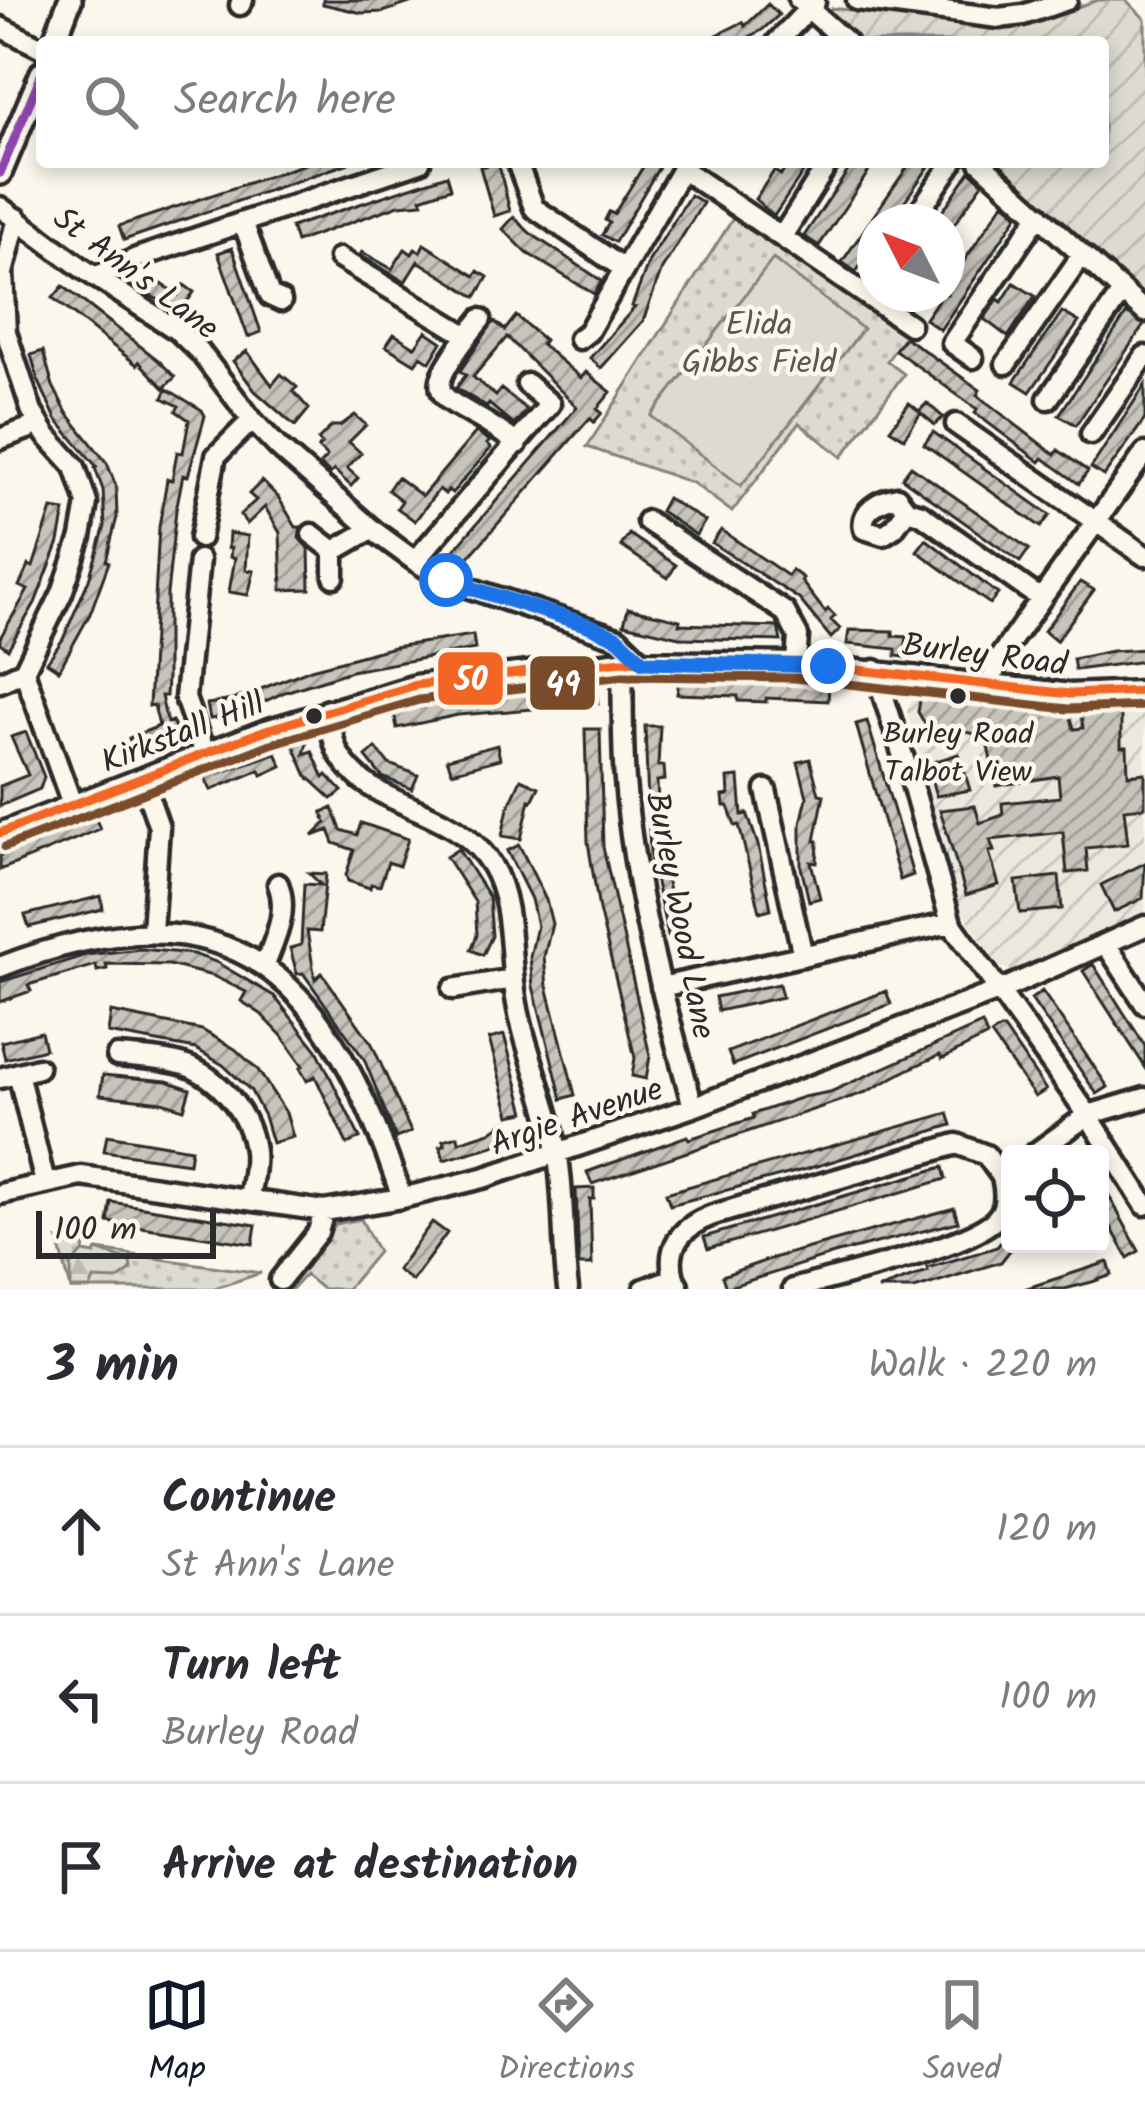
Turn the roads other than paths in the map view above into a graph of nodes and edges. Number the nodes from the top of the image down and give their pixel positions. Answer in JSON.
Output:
{"nodes":[{"id":1,"x":70,"y":0,"type":"edge"},
{"id":2,"x":857,"y":0,"type":"edge"},
{"id":3,"x":1067,"y":0,"type":"edge"},
{"id":4,"x":809,"y":3,"type":"edge"},
{"id":5,"x":0,"y":27,"type":"edge"},
{"id":6,"x":56,"y":36,"type":"edge"},
{"id":7,"x":782,"y":36,"type":"edge"},
{"id":8,"x":840,"y":36,"type":"edge"},
{"id":9,"x":36,"y":45,"type":"edge"},
{"id":10,"x":36,"y":84,"type":"edge"},
{"id":11,"x":6,"y":140,"type":"edge"},
{"id":12,"x":402,"y":168,"type":"edge"},
{"id":13,"x":519,"y":168,"type":"edge"},
{"id":14,"x":682,"y":168,"type":"edge"},
{"id":15,"x":688,"y":168,"type":"edge"},
{"id":16,"x":826,"y":168,"type":"edge"},
{"id":17,"x":949,"y":168,"type":"edge"},
{"id":18,"x":987,"y":168,"type":"edge"},
{"id":19,"x":0,"y":173,"type":"edge"},
{"id":20,"x":924,"y":204,"type":"edge"},
{"id":21,"x":8,"y":213,"type":"edge"},
{"id":22,"x":1039,"y":215,"type":"junction"},
{"id":23,"x":243,"y":222,"type":"junction"},
{"id":24,"x":782,"y":235,"type":"junction"},
{"id":25,"x":1082,"y":255,"type":"junction"},
{"id":26,"x":339,"y":258,"type":"dead end"},
{"id":27,"x":624,"y":269,"type":"junction"},
{"id":28,"x":95,"y":277,"type":"junction"},
{"id":29,"x":857,"y":278,"type":"edge"},
{"id":30,"x":1122,"y":292,"type":"junction"},
{"id":31,"x":280,"y":301,"type":"dead end"},
{"id":32,"x":897,"y":312,"type":"edge"},
{"id":33,"x":1145,"y":312,"type":"edge"},
{"id":34,"x":482,"y":319,"type":"dead end"},
{"id":35,"x":910,"y":325,"type":"dead end"},
{"id":36,"x":468,"y":336,"type":"junction"},
{"id":37,"x":579,"y":339,"type":"dead end"},
{"id":38,"x":1145,"y":356,"type":"edge"},
{"id":39,"x":973,"y":358,"type":"dead end"},
{"id":40,"x":1006,"y":364,"type":"dead end"},
{"id":41,"x":527,"y":384,"type":"dead end"},
{"id":42,"x":1048,"y":400,"type":"dead end"},
{"id":43,"x":252,"y":420,"type":"junction"},
{"id":44,"x":956,"y":424,"type":"dead end"},
{"id":45,"x":38,"y":425,"type":"junction"},
{"id":46,"x":1091,"y":434,"type":"dead end"},
{"id":47,"x":0,"y":439,"type":"edge"},
{"id":48,"x":517,"y":444,"type":"junction"},
{"id":49,"x":1145,"y":453,"type":"edge"},
{"id":50,"x":907,"y":510,"type":"dead end"},
{"id":51,"x":647,"y":521,"type":"dead end"},
{"id":52,"x":1096,"y":522,"type":"junction"},
{"id":53,"x":372,"y":529,"type":"junction"},
{"id":54,"x":312,"y":534,"type":"dead end"},
{"id":55,"x":200,"y":538,"type":"dead end"},
{"id":56,"x":334,"y":551,"type":"junction"},
{"id":57,"x":1145,"y":556,"type":"edge"},
{"id":58,"x":199,"y":560,"type":"dead end"},
{"id":59,"x":415,"y":560,"type":"junction"},
{"id":60,"x":334,"y":577,"type":"dead end"},
{"id":61,"x":1041,"y":598,"type":"junction"},
{"id":62,"x":612,"y":662,"type":"junction"},
{"id":63,"x":643,"y":662,"type":"junction"},
{"id":64,"x":796,"y":663,"type":"junction"},
{"id":65,"x":875,"y":670,"type":"junction"},
{"id":66,"x":24,"y":671,"type":"junction"},
{"id":67,"x":0,"y":682,"type":"edge"},
{"id":68,"x":990,"y":685,"type":"junction"},
{"id":69,"x":1145,"y":691,"type":"edge"},
{"id":70,"x":328,"y":710,"type":"junction"},
{"id":71,"x":206,"y":754,"type":"junction"},
{"id":72,"x":142,"y":778,"type":"junction"},
{"id":73,"x":766,"y":790,"type":"dead end"},
{"id":74,"x":72,"y":804,"type":"junction"},
{"id":75,"x":0,"y":833,"type":"edge"},
{"id":76,"x":278,"y":884,"type":"dead end"},
{"id":77,"x":951,"y":923,"type":"junction"},
{"id":78,"x":1145,"y":926,"type":"edge"},
{"id":79,"x":152,"y":932,"type":"junction"},
{"id":80,"x":1106,"y":944,"type":"junction"},
{"id":81,"x":803,"y":956,"type":"junction"},
{"id":82,"x":265,"y":965,"type":"junction"},
{"id":83,"x":0,"y":967,"type":"edge"},
{"id":84,"x":513,"y":979,"type":"junction"},
{"id":85,"x":661,"y":987,"type":"junction"},
{"id":86,"x":453,"y":989,"type":"dead end"},
{"id":87,"x":1001,"y":989,"type":"junction"},
{"id":88,"x":1145,"y":1004,"type":"edge"},
{"id":89,"x":116,"y":1056,"type":"dead end"},
{"id":90,"x":38,"y":1068,"type":"dead end"},
{"id":91,"x":9,"y":1076,"type":"edge"},
{"id":92,"x":1145,"y":1099,"type":"edge"},
{"id":93,"x":693,"y":1107,"type":"junction"},
{"id":94,"x":1088,"y":1115,"type":"junction"},
{"id":95,"x":1046,"y":1145,"type":"edge"},
{"id":96,"x":557,"y":1152,"type":"junction"},
{"id":97,"x":1001,"y":1169,"type":"edge"},
{"id":98,"x":45,"y":1183,"type":"junction"},
{"id":99,"x":0,"y":1194,"type":"edge"},
{"id":100,"x":402,"y":1198,"type":"junction"},
{"id":101,"x":249,"y":1199,"type":"junction"},
{"id":102,"x":1145,"y":1204,"type":"edge"},
{"id":103,"x":324,"y":1210,"type":"junction"},
{"id":104,"x":1001,"y":1210,"type":"edge"},
{"id":105,"x":280,"y":1280,"type":"dead end"},
{"id":106,"x":677,"y":1284,"type":"edge"},
{"id":107,"x":568,"y":1289,"type":"edge"},
{"id":108,"x":644,"y":1289,"type":"edge"},
{"id":109,"x":793,"y":1289,"type":"edge"}],
"edges":[{"from":1,"to":6,"type":"main road"},
{"from":2,"to":3,"type":"street"},
{"from":4,"to":7,"type":"street"},
{"from":4,"to":8,"type":"street"},
{"from":5,"to":9,"type":"street"},
{"from":10,"to":11,"type":"main road"},
{"from":11,"to":19,"type":"main road"},
{"from":12,"to":23,"type":"street"},
{"from":13,"to":27,"type":"street"},
{"from":14,"to":27,"type":"street"},
{"from":15,"to":24,"type":"street"},
{"from":16,"to":24,"type":"street"},
{"from":17,"to":20,"type":"street"},
{"from":18,"to":22,"type":"street"},
{"from":21,"to":28,"type":"street","name":"St Ann's Lane"},
{"from":21,"to":45,"type":"street"},
{"from":22,"to":25,"type":"street"},
{"from":22,"to":39,"type":"street"},
{"from":23,"to":28,"type":"street"},
{"from":23,"to":31,"type":"street"},
{"from":24,"to":29,"type":"street"},
{"from":25,"to":30,"type":"street"},
{"from":25,"to":40,"type":"street"},
{"from":26,"to":36,"type":"street"},
{"from":27,"to":37,"type":"street"},
{"from":28,"to":43,"type":"street","name":"St Ann's Lane"},
{"from":30,"to":33,"type":"street"},
{"from":30,"to":42,"type":"street"},
{"from":32,"to":35,"type":"street"},
{"from":34,"to":36,"type":"street"},
{"from":36,"to":48,"type":"street"},
{"from":38,"to":46,"type":"street"},
{"from":41,"to":48,"type":"street"},
{"from":43,"to":53,"type":"street","name":"St Ann's Lane"},
{"from":43,"to":55,"type":"street"},
{"from":44,"to":52,"type":"street"},
{"from":45,"to":47,"type":"street"},
{"from":45,"to":66,"type":"street"},
{"from":48,"to":59,"type":"street"},
{"from":49,"to":52,"type":"street"},
{"from":50,"to":61,"type":"street"},
{"from":51,"to":64,"type":"street"},
{"from":52,"to":57,"type":"street"},
{"from":52,"to":61,"type":"street"},
{"from":53,"to":56,"type":"street"},
{"from":53,"to":59,"type":"street","name":"St Ann's Lane"},
{"from":54,"to":56,"type":"street"},
{"from":56,"to":60,"type":"street"},
{"from":58,"to":71,"type":"street"},
{"from":59,"to":63,"type":"street","name":"St Ann's Lane"},
{"from":61,"to":68,"type":"street"},
{"from":62,"to":63,"type":"street","name":"Burley Road"},
{"from":62,"to":70,"type":"street","name":"Kirkstall Hill"},
{"from":62,"to":85,"type":"street","name":"Burley Wood Lane"},
{"from":63,"to":64,"type":"street","name":"Burley Road"},
{"from":64,"to":65,"type":"street","name":"Burley Road"},
{"from":65,"to":68,"type":"street","name":"Burley Road"},
{"from":65,"to":77,"type":"street"},
{"from":66,"to":67,"type":"street"},
{"from":66,"to":74,"type":"street"},
{"from":68,"to":69,"type":"street","name":"Burley Road"},
{"from":70,"to":71,"type":"street","name":"Kirkstall Hill"},
{"from":70,"to":84,"type":"street"},
{"from":71,"to":72,"type":"street","name":"Kirkstall Hill"},
{"from":72,"to":74,"type":"street","name":"Kirkstall Hill"},
{"from":72,"to":79,"type":"street"},
{"from":73,"to":81,"type":"street"},
{"from":74,"to":75,"type":"street","name":"Kirkstall Hill"},
{"from":76,"to":82,"type":"street"},
{"from":77,"to":81,"type":"street"},
{"from":77,"to":87,"type":"street"},
{"from":78,"to":80,"type":"street","name":"Argie Avenue"},
{"from":79,"to":82,"type":"street"},
{"from":79,"to":83,"type":"street"},
{"from":80,"to":87,"type":"street","name":"Argie Avenue"},
{"from":80,"to":88,"type":"street"},
{"from":81,"to":85,"type":"street"},
{"from":82,"to":100,"type":"street"},
{"from":84,"to":86,"type":"street"},
{"from":84,"to":96,"type":"street"},
{"from":85,"to":93,"type":"street","name":"Burley Wood Lane"},
{"from":87,"to":93,"type":"street","name":"Argie Avenue"},
{"from":87,"to":94,"type":"street"},
{"from":89,"to":101,"type":"street"},
{"from":90,"to":91,"type":"street"},
{"from":91,"to":98,"type":"street"},
{"from":92,"to":94,"type":"street"},
{"from":93,"to":96,"type":"street","name":"Argie Avenue"},
{"from":94,"to":95,"type":"street"},
{"from":94,"to":102,"type":"street"},
{"from":96,"to":100,"type":"street","name":"Argie Avenue"},
{"from":96,"to":107,"type":"street"},
{"from":97,"to":106,"type":"street"},
{"from":98,"to":99,"type":"street","name":"Argie Avenue"},
{"from":98,"to":101,"type":"street","name":"Argie Avenue"},
{"from":100,"to":103,"type":"street","name":"Argie Avenue"},
{"from":101,"to":103,"type":"street","name":"Argie Avenue"},
{"from":103,"to":105,"type":"street"},
{"from":104,"to":109,"type":"street"},
{"from":106,"to":108,"type":"street"}]}
